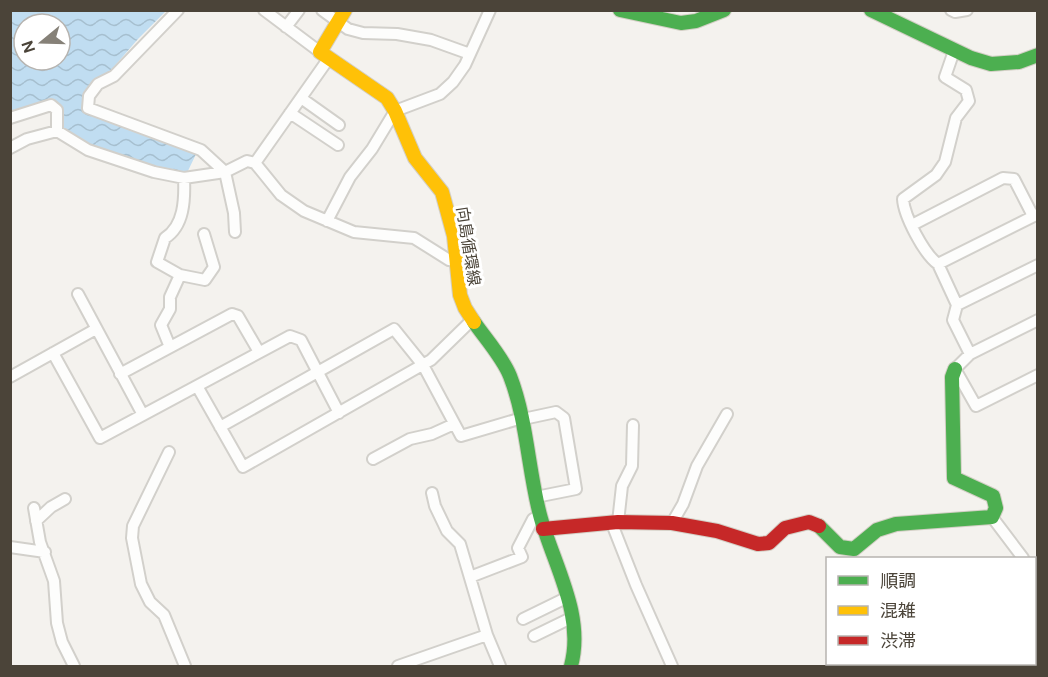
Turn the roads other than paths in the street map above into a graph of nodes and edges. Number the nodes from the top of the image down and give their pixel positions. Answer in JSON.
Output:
{"nodes":[{"id":1,"x":178,"y":10,"type":"edge"},
{"id":2,"x":264,"y":10,"type":"edge"},
{"id":3,"x":299,"y":10,"type":"edge"},
{"id":4,"x":322,"y":10,"type":"edge"},
{"id":5,"x":490,"y":10,"type":"edge"},
{"id":6,"x":620,"y":10,"type":"edge"},
{"id":7,"x":724,"y":10,"type":"edge"},
{"id":8,"x":871,"y":10,"type":"edge"},
{"id":9,"x":951,"y":10,"type":"edge"},
{"id":10,"x":967,"y":10,"type":"edge"},
{"id":11,"x":341,"y":16,"type":"edge"},
{"id":12,"x":286,"y":27,"type":"junction"},
{"id":13,"x":954,"y":51,"type":"junction"},
{"id":14,"x":470,"y":54,"type":"junction"},
{"id":15,"x":324,"y":55,"type":"junction"},
{"id":16,"x":1038,"y":55,"type":"edge"},
{"id":17,"x":301,"y":98,"type":"junction"},
{"id":18,"x":395,"y":111,"type":"junction"},
{"id":19,"x":290,"y":113,"type":"junction"},
{"id":20,"x":10,"y":118,"type":"edge"},
{"id":21,"x":339,"y":125,"type":"dead end"},
{"id":22,"x":57,"y":131,"type":"junction"},
{"id":23,"x":338,"y":145,"type":"dead end"},
{"id":24,"x":10,"y":148,"type":"edge"},
{"id":25,"x":255,"y":163,"type":"junction"},
{"id":26,"x":225,"y":172,"type":"junction"},
{"id":27,"x":184,"y":178,"type":"junction"},
{"id":28,"x":1035,"y":215,"type":"edge"},
{"id":29,"x":327,"y":221,"type":"junction"},
{"id":30,"x":912,"y":225,"type":"junction"},
{"id":31,"x":235,"y":232,"type":"dead end"},
{"id":32,"x":204,"y":234,"type":"dead end"},
{"id":33,"x":456,"y":261,"type":"junction"},
{"id":34,"x":938,"y":264,"type":"junction"},
{"id":35,"x":1038,"y":265,"type":"edge"},
{"id":36,"x":180,"y":275,"type":"junction"},
{"id":37,"x":78,"y":294,"type":"dead end"},
{"id":38,"x":957,"y":305,"type":"junction"},
{"id":39,"x":473,"y":319,"type":"junction"},
{"id":40,"x":1038,"y":320,"type":"edge"},
{"id":41,"x":96,"y":329,"type":"junction"},
{"id":42,"x":170,"y":347,"type":"junction"},
{"id":43,"x":259,"y":352,"type":"junction"},
{"id":44,"x":52,"y":353,"type":"junction"},
{"id":45,"x":970,"y":354,"type":"junction"},
{"id":46,"x":423,"y":365,"type":"junction"},
{"id":47,"x":955,"y":369,"type":"junction"},
{"id":48,"x":12,"y":372,"type":"edge"},
{"id":49,"x":318,"y":373,"type":"junction"},
{"id":50,"x":120,"y":374,"type":"junction"},
{"id":51,"x":1038,"y":375,"type":"edge"},
{"id":52,"x":197,"y":386,"type":"junction"},
{"id":53,"x":339,"y":413,"type":"junction"},
{"id":54,"x":727,"y":414,"type":"dead end"},
{"id":55,"x":142,"y":415,"type":"junction"},
{"id":56,"x":522,"y":418,"type":"junction"},
{"id":57,"x":454,"y":424,"type":"junction"},
{"id":58,"x":633,"y":425,"type":"dead end"},
{"id":59,"x":220,"y":427,"type":"junction"},
{"id":60,"x":169,"y":453,"type":"dead end"},
{"id":61,"x":373,"y":459,"type":"dead end"},
{"id":62,"x":432,"y":493,"type":"dead end"},
{"id":63,"x":536,"y":497,"type":"junction"},
{"id":64,"x":65,"y":499,"type":"dead end"},
{"id":65,"x":33,"y":508,"type":"dead end"},
{"id":66,"x":992,"y":517,"type":"junction"},
{"id":67,"x":36,"y":521,"type":"junction"},
{"id":68,"x":542,"y":522,"type":"junction"},
{"id":69,"x":618,"y":522,"type":"junction"},
{"id":70,"x":672,"y":523,"type":"junction"},
{"id":71,"x":10,"y":547,"type":"edge"},
{"id":72,"x":45,"y":552,"type":"junction"},
{"id":73,"x":1022,"y":557,"type":"edge"},
{"id":74,"x":470,"y":577,"type":"junction"},
{"id":75,"x":568,"y":597,"type":"junction"},
{"id":76,"x":573,"y":616,"type":"junction"},
{"id":77,"x":523,"y":619,"type":"dead end"},
{"id":78,"x":487,"y":635,"type":"junction"},
{"id":79,"x":534,"y":636,"type":"dead end"},
{"id":80,"x":74,"y":666,"type":"edge"},
{"id":81,"x":185,"y":666,"type":"edge"},
{"id":82,"x":398,"y":666,"type":"edge"},
{"id":83,"x":500,"y":666,"type":"edge"},
{"id":84,"x":571,"y":666,"type":"edge"},
{"id":85,"x":672,"y":666,"type":"edge"}],
"edges":[{"from":1,"to":26,"type":"street"},
{"from":2,"to":12,"type":"street"},
{"from":3,"to":12,"type":"street"},
{"from":4,"to":11,"type":"street"},
{"from":5,"to":14,"type":"street"},
{"from":6,"to":7,"type":"main road"},
{"from":8,"to":13,"type":"main road"},
{"from":9,"to":10,"type":"street"},
{"from":11,"to":14,"type":"street"},
{"from":11,"to":15,"type":"main road"},
{"from":12,"to":15,"type":"street"},
{"from":13,"to":16,"type":"main road"},
{"from":13,"to":30,"type":"street"},
{"from":14,"to":18,"type":"street"},
{"from":15,"to":17,"type":"street"},
{"from":15,"to":18,"type":"main road","name":"向島循環線"},
{"from":17,"to":19,"type":"street"},
{"from":17,"to":21,"type":"street"},
{"from":18,"to":29,"type":"street"},
{"from":18,"to":33,"type":"main road","name":"向島循環線"},
{"from":19,"to":23,"type":"street"},
{"from":19,"to":25,"type":"street"},
{"from":20,"to":22,"type":"street"},
{"from":22,"to":24,"type":"street"},
{"from":22,"to":27,"type":"street"},
{"from":25,"to":26,"type":"street"},
{"from":25,"to":29,"type":"street"},
{"from":26,"to":27,"type":"street"},
{"from":26,"to":31,"type":"street"},
{"from":27,"to":36,"type":"street"},
{"from":28,"to":30,"type":"street"},
{"from":28,"to":34,"type":"street"},
{"from":29,"to":33,"type":"street"},
{"from":30,"to":34,"type":"street"},
{"from":32,"to":36,"type":"street"},
{"from":33,"to":39,"type":"main road","name":"向島循環線"},
{"from":34,"to":38,"type":"street"},
{"from":35,"to":38,"type":"street"},
{"from":36,"to":42,"type":"street"},
{"from":37,"to":41,"type":"street"},
{"from":38,"to":45,"type":"street"},
{"from":39,"to":46,"type":"street"},
{"from":39,"to":56,"type":"main road","name":"向島循環線"},
{"from":40,"to":45,"type":"street"},
{"from":41,"to":44,"type":"street"},
{"from":41,"to":50,"type":"street"},
{"from":42,"to":43,"type":"street"},
{"from":42,"to":50,"type":"street"},
{"from":43,"to":49,"type":"street"},
{"from":43,"to":52,"type":"street"},
{"from":44,"to":48,"type":"street"},
{"from":44,"to":55,"type":"street"},
{"from":45,"to":47,"type":"street"},
{"from":46,"to":49,"type":"street"},
{"from":46,"to":53,"type":"street"},
{"from":46,"to":57,"type":"street"},
{"from":47,"to":51,"type":"street"},
{"from":47,"to":66,"type":"main road"},
{"from":49,"to":53,"type":"street"},
{"from":49,"to":59,"type":"street"},
{"from":50,"to":55,"type":"street"},
{"from":52,"to":55,"type":"street"},
{"from":52,"to":59,"type":"street"},
{"from":53,"to":59,"type":"street"},
{"from":54,"to":70,"type":"street"},
{"from":56,"to":57,"type":"street"},
{"from":56,"to":63,"type":"main road","name":"向島循環線"},
{"from":56,"to":63,"type":"street"},
{"from":57,"to":61,"type":"street"},
{"from":58,"to":69,"type":"street"},
{"from":60,"to":81,"type":"street"},
{"from":62,"to":74,"type":"street"},
{"from":63,"to":68,"type":"main road","name":"向島循環線"},
{"from":64,"to":67,"type":"street"},
{"from":65,"to":67,"type":"street"},
{"from":66,"to":70,"type":"main road"},
{"from":66,"to":73,"type":"street"},
{"from":67,"to":72,"type":"street"},
{"from":68,"to":69,"type":"main road"},
{"from":68,"to":74,"type":"street"},
{"from":68,"to":75,"type":"main road","name":"向島循環線"},
{"from":69,"to":70,"type":"main road"},
{"from":69,"to":85,"type":"street"},
{"from":71,"to":72,"type":"street"},
{"from":72,"to":80,"type":"street"},
{"from":74,"to":78,"type":"street"},
{"from":75,"to":76,"type":"main road","name":"向島循環線"},
{"from":75,"to":77,"type":"street"},
{"from":76,"to":79,"type":"street"},
{"from":76,"to":84,"type":"main road","name":"向島循環線"},
{"from":78,"to":82,"type":"street"},
{"from":78,"to":83,"type":"street"}]}
